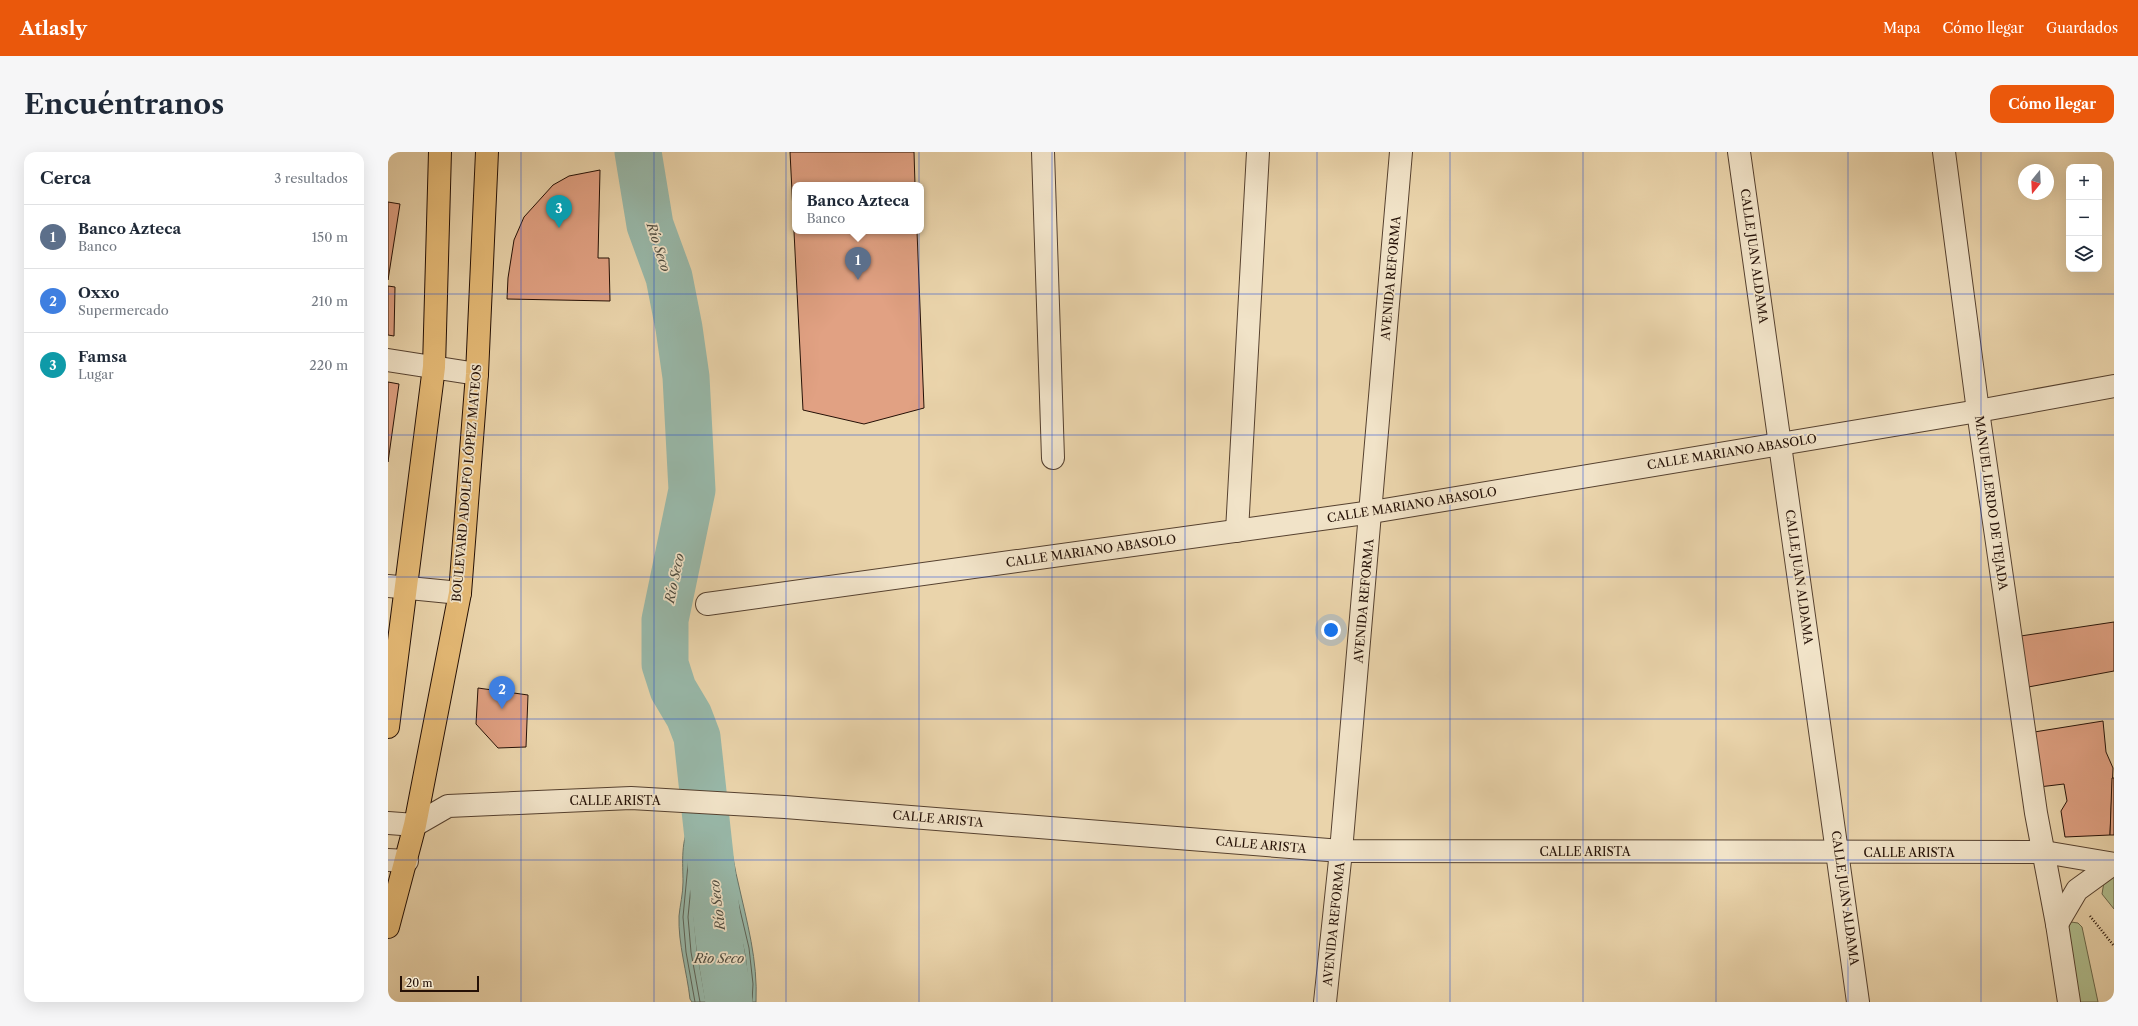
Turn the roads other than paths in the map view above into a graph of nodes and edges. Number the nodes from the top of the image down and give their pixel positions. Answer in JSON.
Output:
{"nodes":[{"id":1,"x":440,"y":152,"type":"edge"},
{"id":2,"x":487,"y":152,"type":"edge"},
{"id":3,"x":1043,"y":152,"type":"edge"},
{"id":4,"x":1258,"y":152,"type":"edge"},
{"id":5,"x":1401,"y":152,"type":"edge"},
{"id":6,"x":1739,"y":152,"type":"edge"},
{"id":7,"x":1944,"y":152,"type":"edge"},
{"id":8,"x":388,"y":360,"type":"edge"},
{"id":9,"x":434,"y":367,"type":"junction"},
{"id":10,"x":477,"y":374,"type":"junction"},
{"id":11,"x":2114,"y":386,"type":"edge"},
{"id":12,"x":1978,"y":411,"type":"junction"},
{"id":13,"x":1780,"y":444,"type":"junction"},
{"id":14,"x":1053,"y":458,"type":"dead end"},
{"id":15,"x":1372,"y":512,"type":"junction"},
{"id":16,"x":1237,"y":531,"type":"junction"},
{"id":17,"x":398,"y":587,"type":"edge"},
{"id":18,"x":460,"y":593,"type":"junction"},
{"id":19,"x":707,"y":604,"type":"dead end"},
{"id":20,"x":388,"y":728,"type":"edge"},
{"id":21,"x":388,"y":823,"type":"edge"},
{"id":22,"x":415,"y":825,"type":"junction"},
{"id":23,"x":1341,"y":851,"type":"junction"},
{"id":24,"x":2044,"y":852,"type":"junction"},
{"id":25,"x":1839,"y":853,"type":"junction"},
{"id":26,"x":397,"y":860,"type":"edge"},
{"id":27,"x":2114,"y":864,"type":"edge"},
{"id":28,"x":2057,"y":924,"type":"junction"},
{"id":29,"x":388,"y":927,"type":"edge"},
{"id":30,"x":1325,"y":1002,"type":"edge"},
{"id":31,"x":1858,"y":1002,"type":"edge"},
{"id":32,"x":2069,"y":1002,"type":"edge"}],
"edges":[{"from":1,"to":9,"type":"main road"},
{"from":2,"to":10,"type":"main road","name":"BOULEVARD ADOLFO LÓPEZ MATEOS"},
{"from":3,"to":14,"type":"street"},
{"from":4,"to":16,"type":"street"},
{"from":5,"to":15,"type":"street","name":"AVENIDA REFORMA"},
{"from":6,"to":13,"type":"street","name":"CALLE JUAN ALDAMA"},
{"from":7,"to":12,"type":"street","name":"MANUEL LERDO DE TEJADA"},
{"from":8,"to":9,"type":"street"},
{"from":9,"to":10,"type":"street"},
{"from":9,"to":17,"type":"main road"},
{"from":10,"to":18,"type":"main road","name":"BOULEVARD ADOLFO LÓPEZ MATEOS"},
{"from":11,"to":12,"type":"street","name":"CALLE MARIANO ABASOLO"},
{"from":12,"to":13,"type":"street","name":"CALLE MARIANO ABASOLO"},
{"from":12,"to":24,"type":"street","name":"MANUEL LERDO DE TEJADA"},
{"from":13,"to":15,"type":"street","name":"CALLE MARIANO ABASOLO"},
{"from":13,"to":25,"type":"street","name":"CALLE JUAN ALDAMA"},
{"from":15,"to":16,"type":"street","name":"CALLE MARIANO ABASOLO"},
{"from":15,"to":23,"type":"street","name":"AVENIDA REFORMA"},
{"from":16,"to":19,"type":"street","name":"CALLE MARIANO ABASOLO"},
{"from":17,"to":18,"type":"street"},
{"from":17,"to":20,"type":"main road"},
{"from":18,"to":22,"type":"main road","name":"BOULEVARD ADOLFO LÓPEZ MATEOS"},
{"from":21,"to":22,"type":"street"},
{"from":22,"to":23,"type":"street","name":"CALLE ARISTA"},
{"from":22,"to":26,"type":"main road","name":"BOULEVARD ADOLFO LÓPEZ MATEOS"},
{"from":23,"to":25,"type":"street","name":"CALLE ARISTA"},
{"from":23,"to":30,"type":"street","name":"AVENIDA REFORMA"},
{"from":24,"to":25,"type":"street","name":"CALLE ARISTA"},
{"from":24,"to":27,"type":"street","name":"CALLE ARISTA"},
{"from":24,"to":28,"type":"street","name":"MANUEL LERDO DE TEJADA"},
{"from":25,"to":31,"type":"street","name":"CALLE JUAN ALDAMA"},
{"from":26,"to":29,"type":"main road","name":"BOULEVARD ADOLFO LÓPEZ MATEOS"},
{"from":27,"to":28,"type":"street"},
{"from":28,"to":32,"type":"street","name":"MANUEL LERDO DE TEJADA"}]}
